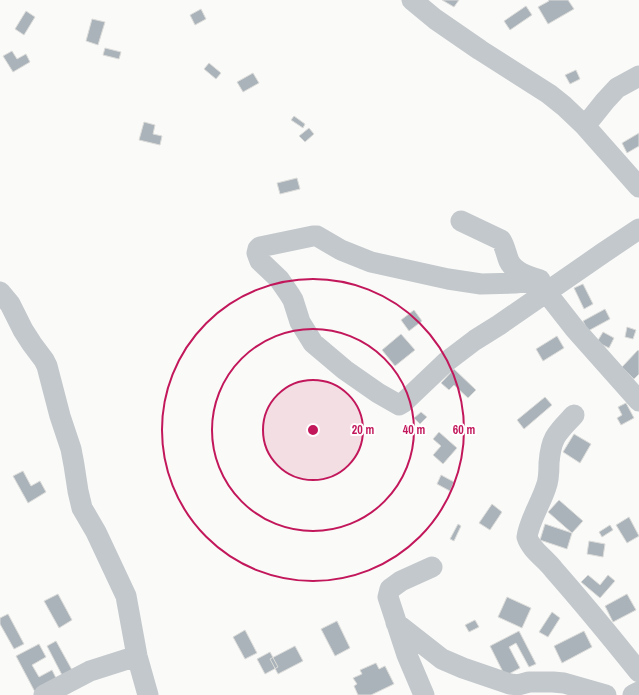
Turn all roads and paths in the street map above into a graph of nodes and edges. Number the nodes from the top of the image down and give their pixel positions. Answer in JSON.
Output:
{"nodes":[{"id":1,"x":412,"y":0,"type":"edge"},
{"id":2,"x":639,"y":76,"type":"edge"},
{"id":3,"x":585,"y":126,"type":"junction"},
{"id":4,"x":639,"y":187,"type":"edge"},
{"id":5,"x":461,"y":221,"type":"dead end"},
{"id":6,"x":639,"y":229,"type":"edge"},
{"id":7,"x":548,"y":285,"type":"junction"},
{"id":8,"x":0,"y":292,"type":"edge"},
{"id":9,"x":639,"y":401,"type":"edge"},
{"id":10,"x":574,"y":415,"type":"dead end"},
{"id":11,"x":432,"y":567,"type":"dead end"},
{"id":12,"x":396,"y":623,"type":"junction"},
{"id":13,"x":137,"y":656,"type":"junction"},
{"id":14,"x":639,"y":672,"type":"edge"},
{"id":15,"x":639,"y":692,"type":"edge"},
{"id":16,"x":44,"y":695,"type":"edge"},
{"id":17,"x":148,"y":695,"type":"edge"},
{"id":18,"x":424,"y":695,"type":"edge"},
{"id":19,"x":606,"y":695,"type":"edge"},
{"id":20,"x":633,"y":695,"type":"edge"}],
"edges":[{"from":1,"to":3,"type":"street"},
{"from":2,"to":3,"type":"street"},
{"from":3,"to":4,"type":"street"},
{"from":5,"to":7,"type":"street"},
{"from":6,"to":7,"type":"street"},
{"from":7,"to":7,"type":"street"},
{"from":7,"to":9,"type":"street"},
{"from":8,"to":13,"type":"street"},
{"from":10,"to":14,"type":"street"},
{"from":11,"to":12,"type":"street"},
{"from":12,"to":18,"type":"street"},
{"from":12,"to":19,"type":"street"},
{"from":13,"to":16,"type":"street"},
{"from":13,"to":17,"type":"street"},
{"from":15,"to":20,"type":"street"}]}
